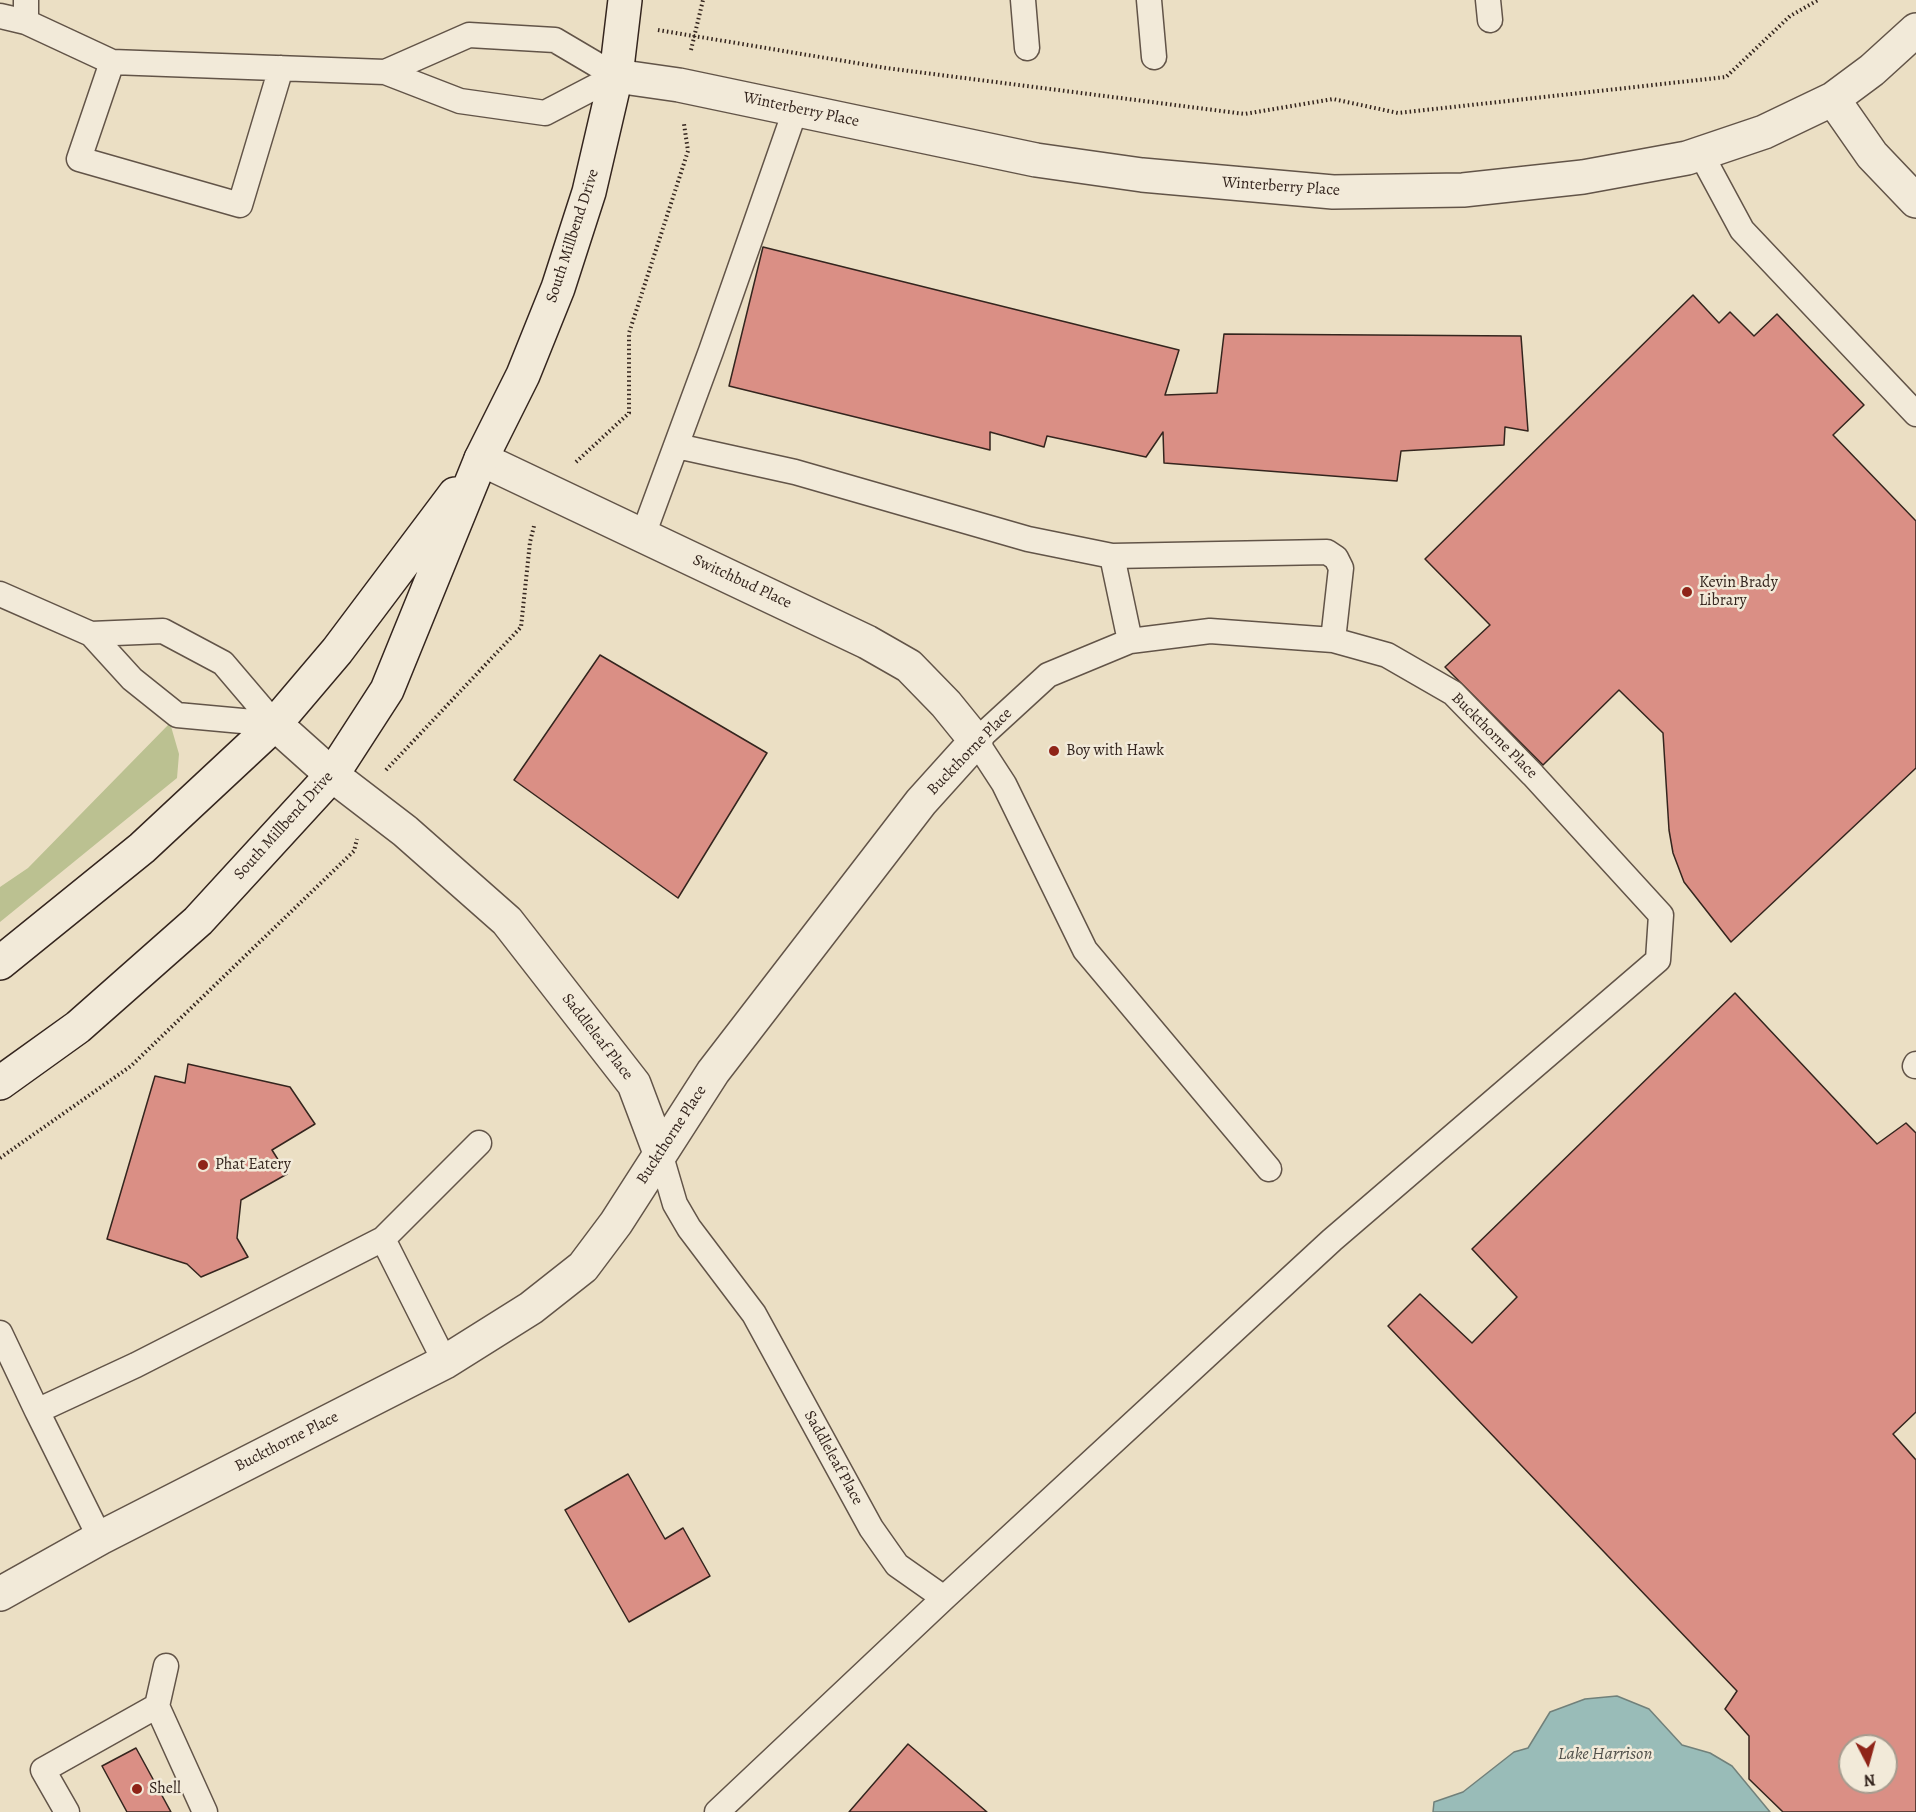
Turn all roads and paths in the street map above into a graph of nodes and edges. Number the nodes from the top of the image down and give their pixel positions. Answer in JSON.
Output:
{"nodes":[{"id":1,"x":703,"y":0,"type":"edge"},
{"id":2,"x":1023,"y":0,"type":"edge"},
{"id":3,"x":1149,"y":0,"type":"edge"},
{"id":4,"x":1818,"y":0,"type":"edge"},
{"id":5,"x":26,"y":11,"type":"edge"},
{"id":6,"x":624,"y":12,"type":"edge"},
{"id":7,"x":0,"y":16,"type":"edge"},
{"id":8,"x":1916,"y":30,"type":"edge"},
{"id":9,"x":696,"y":36,"type":"junction"},
{"id":10,"x":1027,"y":48,"type":"dead end"},
{"id":11,"x":1154,"y":57,"type":"dead end"},
{"id":12,"x":112,"y":62,"type":"junction"},
{"id":13,"x":281,"y":68,"type":"junction"},
{"id":14,"x":385,"y":72,"type":"junction"},
{"id":15,"x":616,"y":75,"type":"junction"},
{"id":16,"x":1833,"y":99,"type":"junction"},
{"id":17,"x":796,"y":108,"type":"junction"},
{"id":18,"x":1701,"y":154,"type":"junction"},
{"id":19,"x":1916,"y":201,"type":"edge"},
{"id":20,"x":1916,"y":414,"type":"edge"},
{"id":21,"x":677,"y":446,"type":"junction"},
{"id":22,"x":481,"y":459,"type":"junction"},
{"id":23,"x":643,"y":535,"type":"junction"},
{"id":24,"x":1112,"y":555,"type":"junction"},
{"id":25,"x":0,"y":594,"type":"edge"},
{"id":26,"x":90,"y":634,"type":"junction"},
{"id":27,"x":1333,"y":640,"type":"junction"},
{"id":28,"x":1130,"y":641,"type":"junction"},
{"id":29,"x":274,"y":724,"type":"junction"},
{"id":30,"x":976,"y":741,"type":"junction"},
{"id":31,"x":332,"y":775,"type":"junction"},
{"id":32,"x":0,"y":963,"type":"edge"},
{"id":33,"x":0,"y":1083,"type":"edge"},
{"id":34,"x":479,"y":1143,"type":"dead end"},
{"id":35,"x":660,"y":1153,"type":"junction"},
{"id":36,"x":1269,"y":1169,"type":"dead end"},
{"id":37,"x":383,"y":1239,"type":"junction"},
{"id":38,"x":0,"y":1333,"type":"edge"},
{"id":39,"x":445,"y":1362,"type":"junction"},
{"id":40,"x":37,"y":1411,"type":"junction"},
{"id":41,"x":100,"y":1538,"type":"junction"},
{"id":42,"x":0,"y":1594,"type":"edge"},
{"id":43,"x":944,"y":1598,"type":"junction"},
{"id":44,"x":166,"y":1666,"type":"dead end"},
{"id":45,"x":157,"y":1706,"type":"junction"},
{"id":46,"x":67,"y":1812,"type":"edge"},
{"id":47,"x":205,"y":1812,"type":"edge"},
{"id":48,"x":717,"y":1812,"type":"edge"}],
"edges":[{"from":1,"to":9,"type":"path"},
{"from":2,"to":10,"type":"lane"},
{"from":3,"to":11,"type":"lane"},
{"from":4,"to":9,"type":"path"},
{"from":5,"to":7,"type":"lane"},
{"from":5,"to":12,"type":"lane"},
{"from":6,"to":9,"type":"path"},
{"from":6,"to":15,"type":"street","name":"South Millbend Drive"},
{"from":8,"to":16,"type":"street","name":"Winterberry Place"},
{"from":12,"to":13,"type":"lane"},
{"from":12,"to":13,"type":"lane"},
{"from":13,"to":14,"type":"lane"},
{"from":14,"to":15,"type":"lane"},
{"from":14,"to":15,"type":"lane"},
{"from":15,"to":17,"type":"street","name":"Winterberry Place"},
{"from":15,"to":22,"type":"street","name":"South Millbend Drive"},
{"from":16,"to":18,"type":"street","name":"Winterberry Place"},
{"from":16,"to":19,"type":"street"},
{"from":17,"to":18,"type":"street","name":"Winterberry Place"},
{"from":17,"to":21,"type":"lane"},
{"from":18,"to":20,"type":"lane"},
{"from":21,"to":23,"type":"lane"},
{"from":21,"to":24,"type":"lane"},
{"from":22,"to":23,"type":"street","name":"Switchbud Place"},
{"from":22,"to":29,"type":"street","name":"South Millbend Drive"},
{"from":22,"to":31,"type":"street","name":"South Millbend Drive"},
{"from":23,"to":30,"type":"street","name":"Switchbud Place"},
{"from":24,"to":27,"type":"lane"},
{"from":24,"to":28,"type":"lane"},
{"from":25,"to":26,"type":"lane"},
{"from":26,"to":29,"type":"lane"},
{"from":26,"to":29,"type":"lane"},
{"from":27,"to":28,"type":"lane","name":"Buckthorne Place"},
{"from":27,"to":43,"type":"lane","name":"Buckthorne Place"},
{"from":28,"to":30,"type":"lane","name":"Buckthorne Place"},
{"from":29,"to":31,"type":"street","name":"Saddleleaf Place"},
{"from":29,"to":32,"type":"street","name":"South Millbend Drive"},
{"from":30,"to":35,"type":"street","name":"Buckthorne Place"},
{"from":30,"to":36,"type":"lane"},
{"from":31,"to":33,"type":"street","name":"South Millbend Drive"},
{"from":31,"to":35,"type":"street","name":"Saddleleaf Place"},
{"from":34,"to":37,"type":"lane"},
{"from":35,"to":39,"type":"street","name":"Buckthorne Place"},
{"from":35,"to":43,"type":"lane","name":"Saddleleaf Place"},
{"from":37,"to":39,"type":"lane"},
{"from":37,"to":40,"type":"lane"},
{"from":38,"to":40,"type":"lane"},
{"from":39,"to":41,"type":"street","name":"Buckthorne Place"},
{"from":40,"to":41,"type":"lane"},
{"from":41,"to":42,"type":"street","name":"Buckthorne Place"},
{"from":43,"to":48,"type":"lane","name":"Buckthorne Place"},
{"from":44,"to":45,"type":"lane"},
{"from":45,"to":46,"type":"lane"},
{"from":45,"to":47,"type":"lane"}]}
